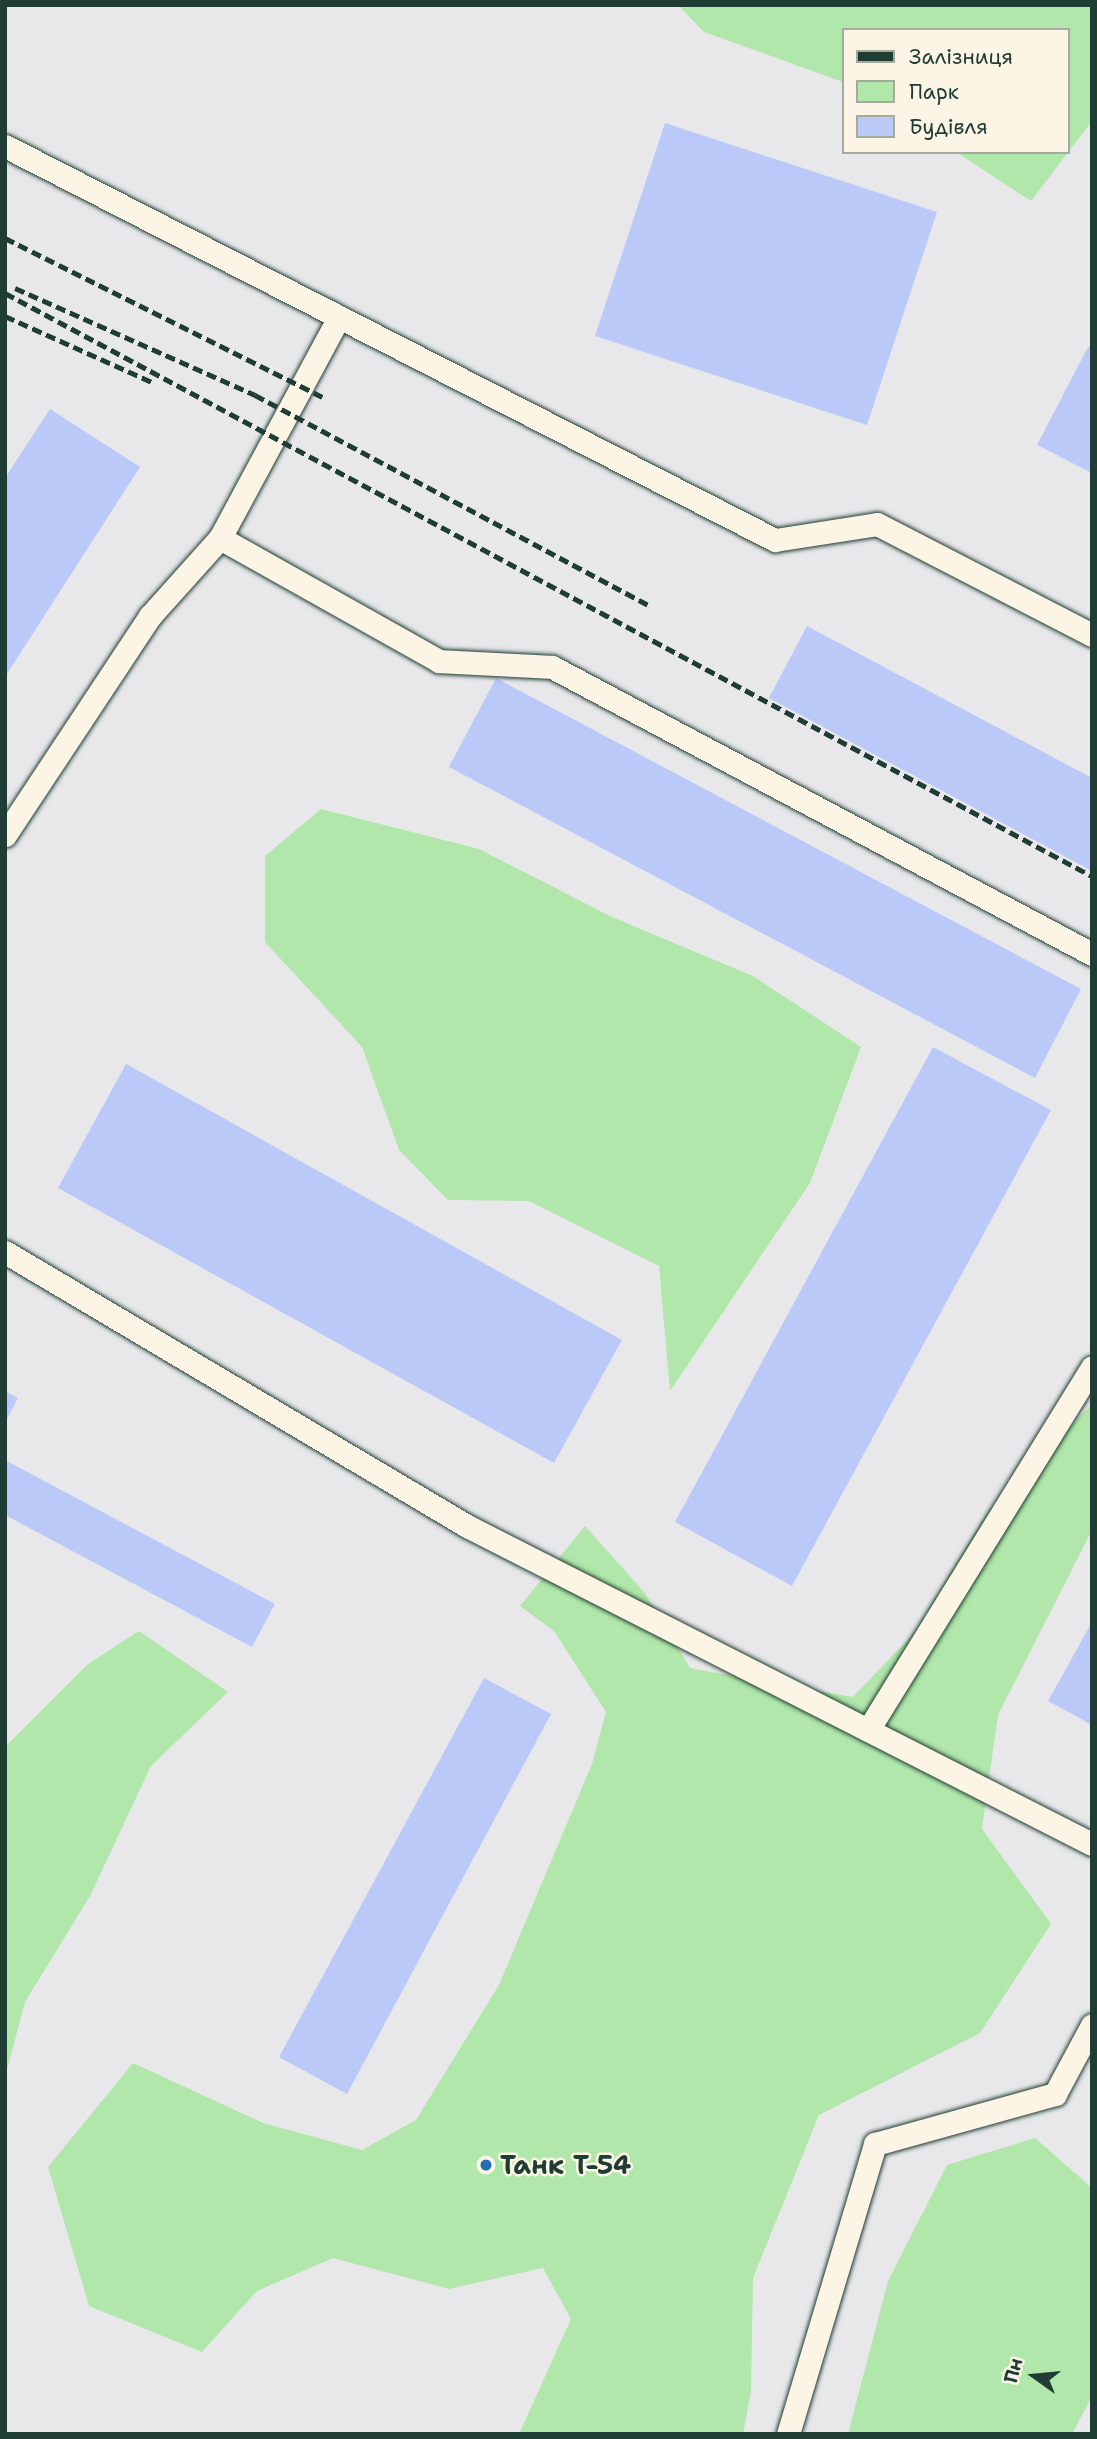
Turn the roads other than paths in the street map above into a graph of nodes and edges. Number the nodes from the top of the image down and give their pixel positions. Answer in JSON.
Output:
{"nodes":[{"id":1,"x":5,"y":146,"type":"edge"},
{"id":2,"x":339,"y":317,"type":"junction"},
{"id":3,"x":220,"y":538,"type":"junction"},
{"id":4,"x":1092,"y":635,"type":"edge"},
{"id":5,"x":5,"y":835,"type":"edge"},
{"id":6,"x":1092,"y":954,"type":"edge"},
{"id":7,"x":5,"y":1252,"type":"edge"},
{"id":8,"x":1092,"y":1368,"type":"edge"},
{"id":9,"x":868,"y":1730,"type":"junction"},
{"id":10,"x":1092,"y":1844,"type":"edge"},
{"id":11,"x":1092,"y":2025,"type":"edge"},
{"id":12,"x":788,"y":2434,"type":"edge"}],
"edges":[{"from":1,"to":2,"type":"lane"},
{"from":2,"to":3,"type":"lane"},
{"from":2,"to":4,"type":"lane"},
{"from":3,"to":5,"type":"lane"},
{"from":3,"to":6,"type":"lane"},
{"from":7,"to":9,"type":"lane"},
{"from":8,"to":9,"type":"lane"},
{"from":9,"to":10,"type":"lane"},
{"from":11,"to":12,"type":"lane"}]}
